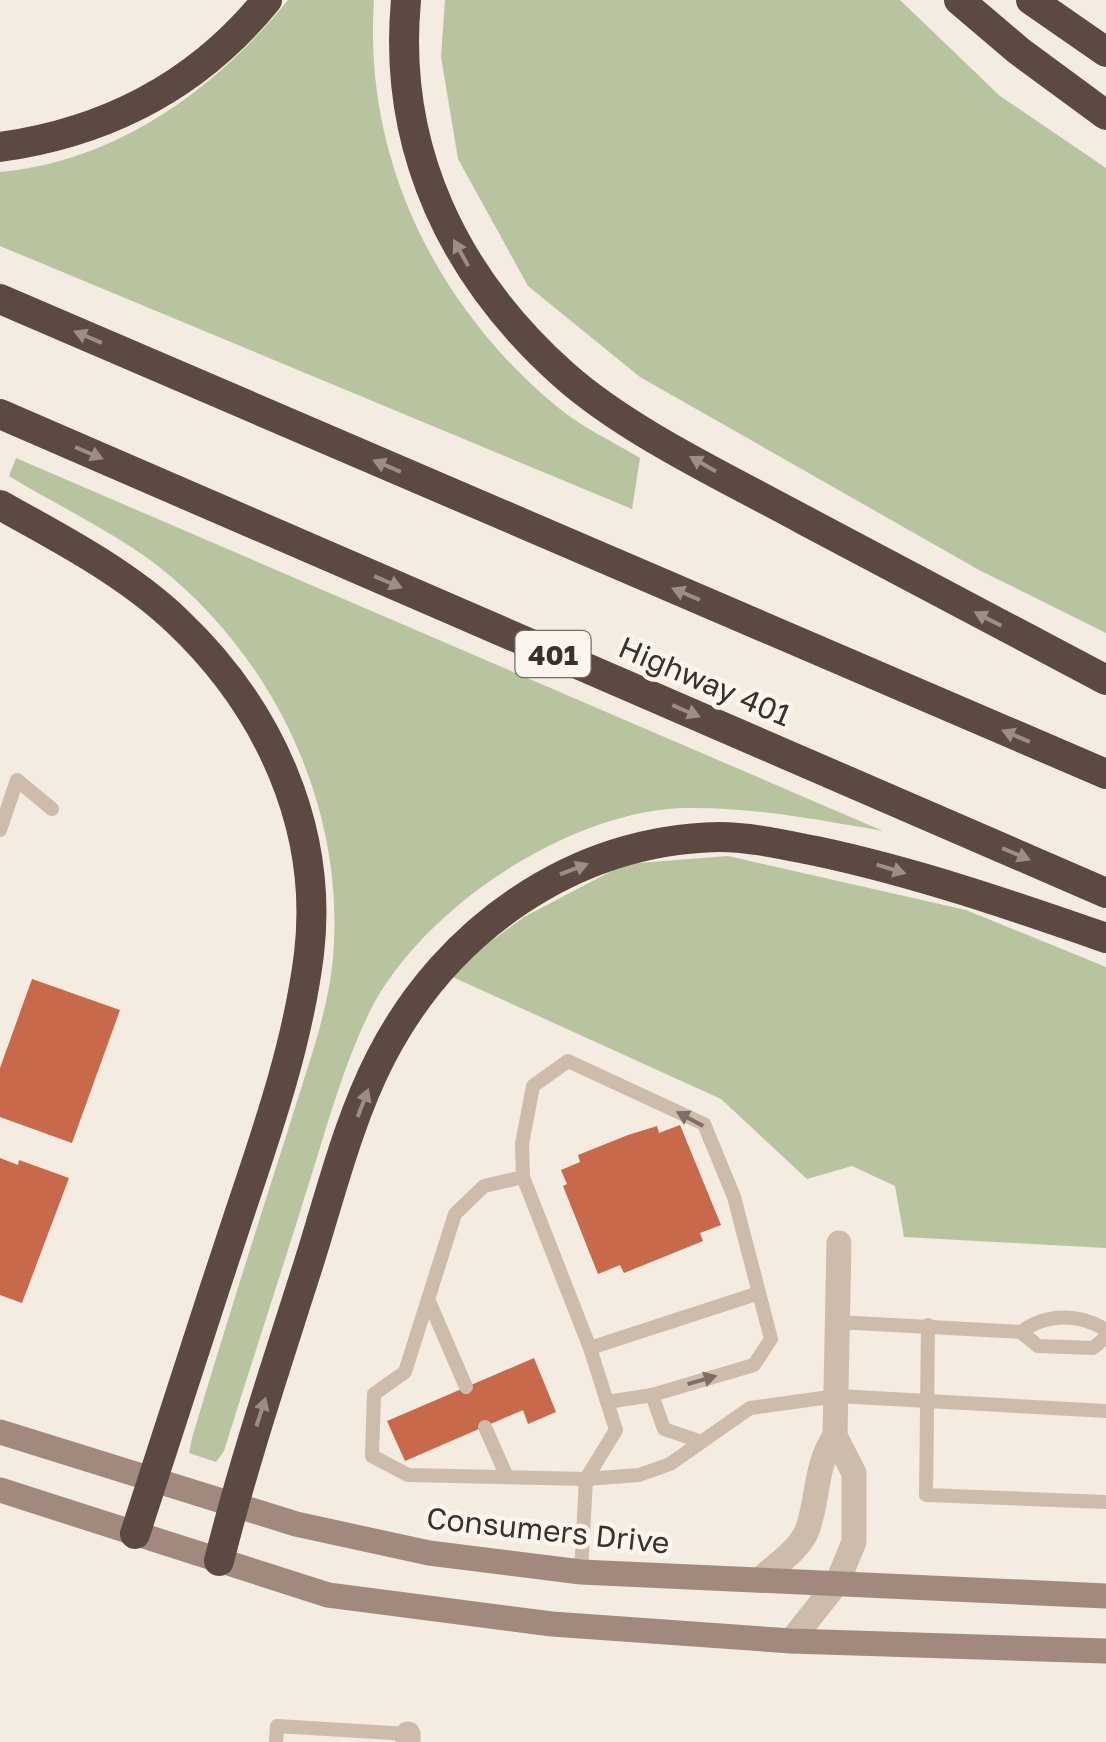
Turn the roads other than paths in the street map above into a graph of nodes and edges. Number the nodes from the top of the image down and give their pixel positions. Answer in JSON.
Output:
{"nodes":[{"id":1,"x":267,"y":0,"type":"edge"},
{"id":2,"x":406,"y":0,"type":"edge"},
{"id":3,"x":959,"y":0,"type":"edge"},
{"id":4,"x":1031,"y":0,"type":"edge"},
{"id":5,"x":1106,"y":52,"type":"edge"},
{"id":6,"x":1106,"y":115,"type":"edge"},
{"id":7,"x":0,"y":147,"type":"edge"},
{"id":8,"x":0,"y":300,"type":"edge"},
{"id":9,"x":0,"y":414,"type":"edge"},
{"id":10,"x":0,"y":505,"type":"edge"},
{"id":11,"x":1106,"y":680,"type":"edge"},
{"id":12,"x":1106,"y":774,"type":"edge"},
{"id":13,"x":52,"y":809,"type":"dead end"},
{"id":14,"x":0,"y":830,"type":"edge"},
{"id":15,"x":1106,"y":893,"type":"edge"},
{"id":16,"x":1106,"y":938,"type":"edge"},
{"id":17,"x":523,"y":1177,"type":"junction"},
{"id":18,"x":840,"y":1244,"type":"dead end"},
{"id":19,"x":759,"y":1293,"type":"junction"},
{"id":20,"x":428,"y":1299,"type":"junction"},
{"id":21,"x":838,"y":1322,"type":"junction"},
{"id":22,"x":928,"y":1325,"type":"junction"},
{"id":23,"x":1021,"y":1332,"type":"junction"},
{"id":24,"x":1106,"y":1333,"type":"edge"},
{"id":25,"x":590,"y":1348,"type":"junction"},
{"id":26,"x":466,"y":1387,"type":"dead end"},
{"id":27,"x":652,"y":1395,"type":"junction"},
{"id":28,"x":838,"y":1396,"type":"junction"},
{"id":29,"x":607,"y":1402,"type":"junction"},
{"id":30,"x":930,"y":1404,"type":"junction"},
{"id":31,"x":1106,"y":1412,"type":"edge"},
{"id":32,"x":484,"y":1427,"type":"dead end"},
{"id":33,"x":0,"y":1432,"type":"edge"},
{"id":34,"x":835,"y":1436,"type":"junction"},
{"id":35,"x":699,"y":1441,"type":"junction"},
{"id":36,"x":507,"y":1476,"type":"junction"},
{"id":37,"x":586,"y":1478,"type":"junction"},
{"id":38,"x":152,"y":1481,"type":"junction"},
{"id":39,"x":0,"y":1490,"type":"edge"},
{"id":40,"x":1106,"y":1502,"type":"edge"},
{"id":41,"x":233,"y":1506,"type":"junction"},
{"id":42,"x":136,"y":1534,"type":"junction"},
{"id":43,"x":219,"y":1561,"type":"junction"},
{"id":44,"x":581,"y":1572,"type":"junction"},
{"id":45,"x":760,"y":1580,"type":"junction"},
{"id":46,"x":837,"y":1583,"type":"junction"},
{"id":47,"x":1106,"y":1596,"type":"edge"},
{"id":48,"x":791,"y":1641,"type":"junction"},
{"id":49,"x":1106,"y":1651,"type":"edge"},
{"id":50,"x":408,"y":1738,"type":"edge"},
{"id":51,"x":276,"y":1742,"type":"edge"}],
"edges":[{"from":1,"to":7,"type":"highway"},
{"from":11,"to":2,"type":"highway","one_way":true},
{"from":3,"to":6,"type":"highway"},
{"from":4,"to":5,"type":"highway"},
{"from":12,"to":8,"type":"highway","one_way":true},
{"from":9,"to":15,"type":"highway","name":"Highway 401","number":"401","one_way":true},
{"from":10,"to":38,"type":"highway"},
{"from":13,"to":14,"type":"lane"},
{"from":41,"to":16,"type":"highway","one_way":true},
{"from":19,"to":17,"type":"lane","one_way":true},
{"from":17,"to":20,"type":"lane"},
{"from":17,"to":25,"type":"lane"},
{"from":18,"to":21,"type":"street"},
{"from":19,"to":25,"type":"lane"},
{"from":27,"to":19,"type":"lane","one_way":true},
{"from":20,"to":26,"type":"lane"},
{"from":20,"to":36,"type":"lane"},
{"from":21,"to":22,"type":"lane"},
{"from":21,"to":28,"type":"street"},
{"from":22,"to":23,"type":"lane"},
{"from":22,"to":30,"type":"lane"},
{"from":23,"to":24,"type":"lane"},
{"from":23,"to":24,"type":"lane"},
{"from":25,"to":29,"type":"lane"},
{"from":27,"to":29,"type":"lane"},
{"from":27,"to":35,"type":"lane"},
{"from":28,"to":30,"type":"lane"},
{"from":28,"to":34,"type":"street"},
{"from":28,"to":35,"type":"lane"},
{"from":29,"to":37,"type":"lane"},
{"from":30,"to":31,"type":"lane"},
{"from":30,"to":40,"type":"lane"},
{"from":32,"to":36,"type":"lane"},
{"from":33,"to":38,"type":"main road","name":"Consumers Drive"},
{"from":34,"to":45,"type":"street"},
{"from":34,"to":46,"type":"street"},
{"from":35,"to":37,"type":"lane"},
{"from":36,"to":37,"type":"lane"},
{"from":37,"to":44,"type":"lane"},
{"from":38,"to":41,"type":"main road","name":"Consumers Drive"},
{"from":38,"to":42,"type":"highway"},
{"from":39,"to":42,"type":"main road"},
{"from":41,"to":43,"type":"highway"},
{"from":41,"to":44,"type":"main road","name":"Consumers Drive"},
{"from":42,"to":43,"type":"main road"},
{"from":43,"to":48,"type":"main road"},
{"from":44,"to":45,"type":"main road","name":"Consumers Drive"},
{"from":45,"to":46,"type":"main road","name":"Consumers Drive"},
{"from":46,"to":47,"type":"main road","name":"Consumers Drive"},
{"from":46,"to":48,"type":"street"},
{"from":48,"to":49,"type":"main road"},
{"from":50,"to":51,"type":"lane"}]}
